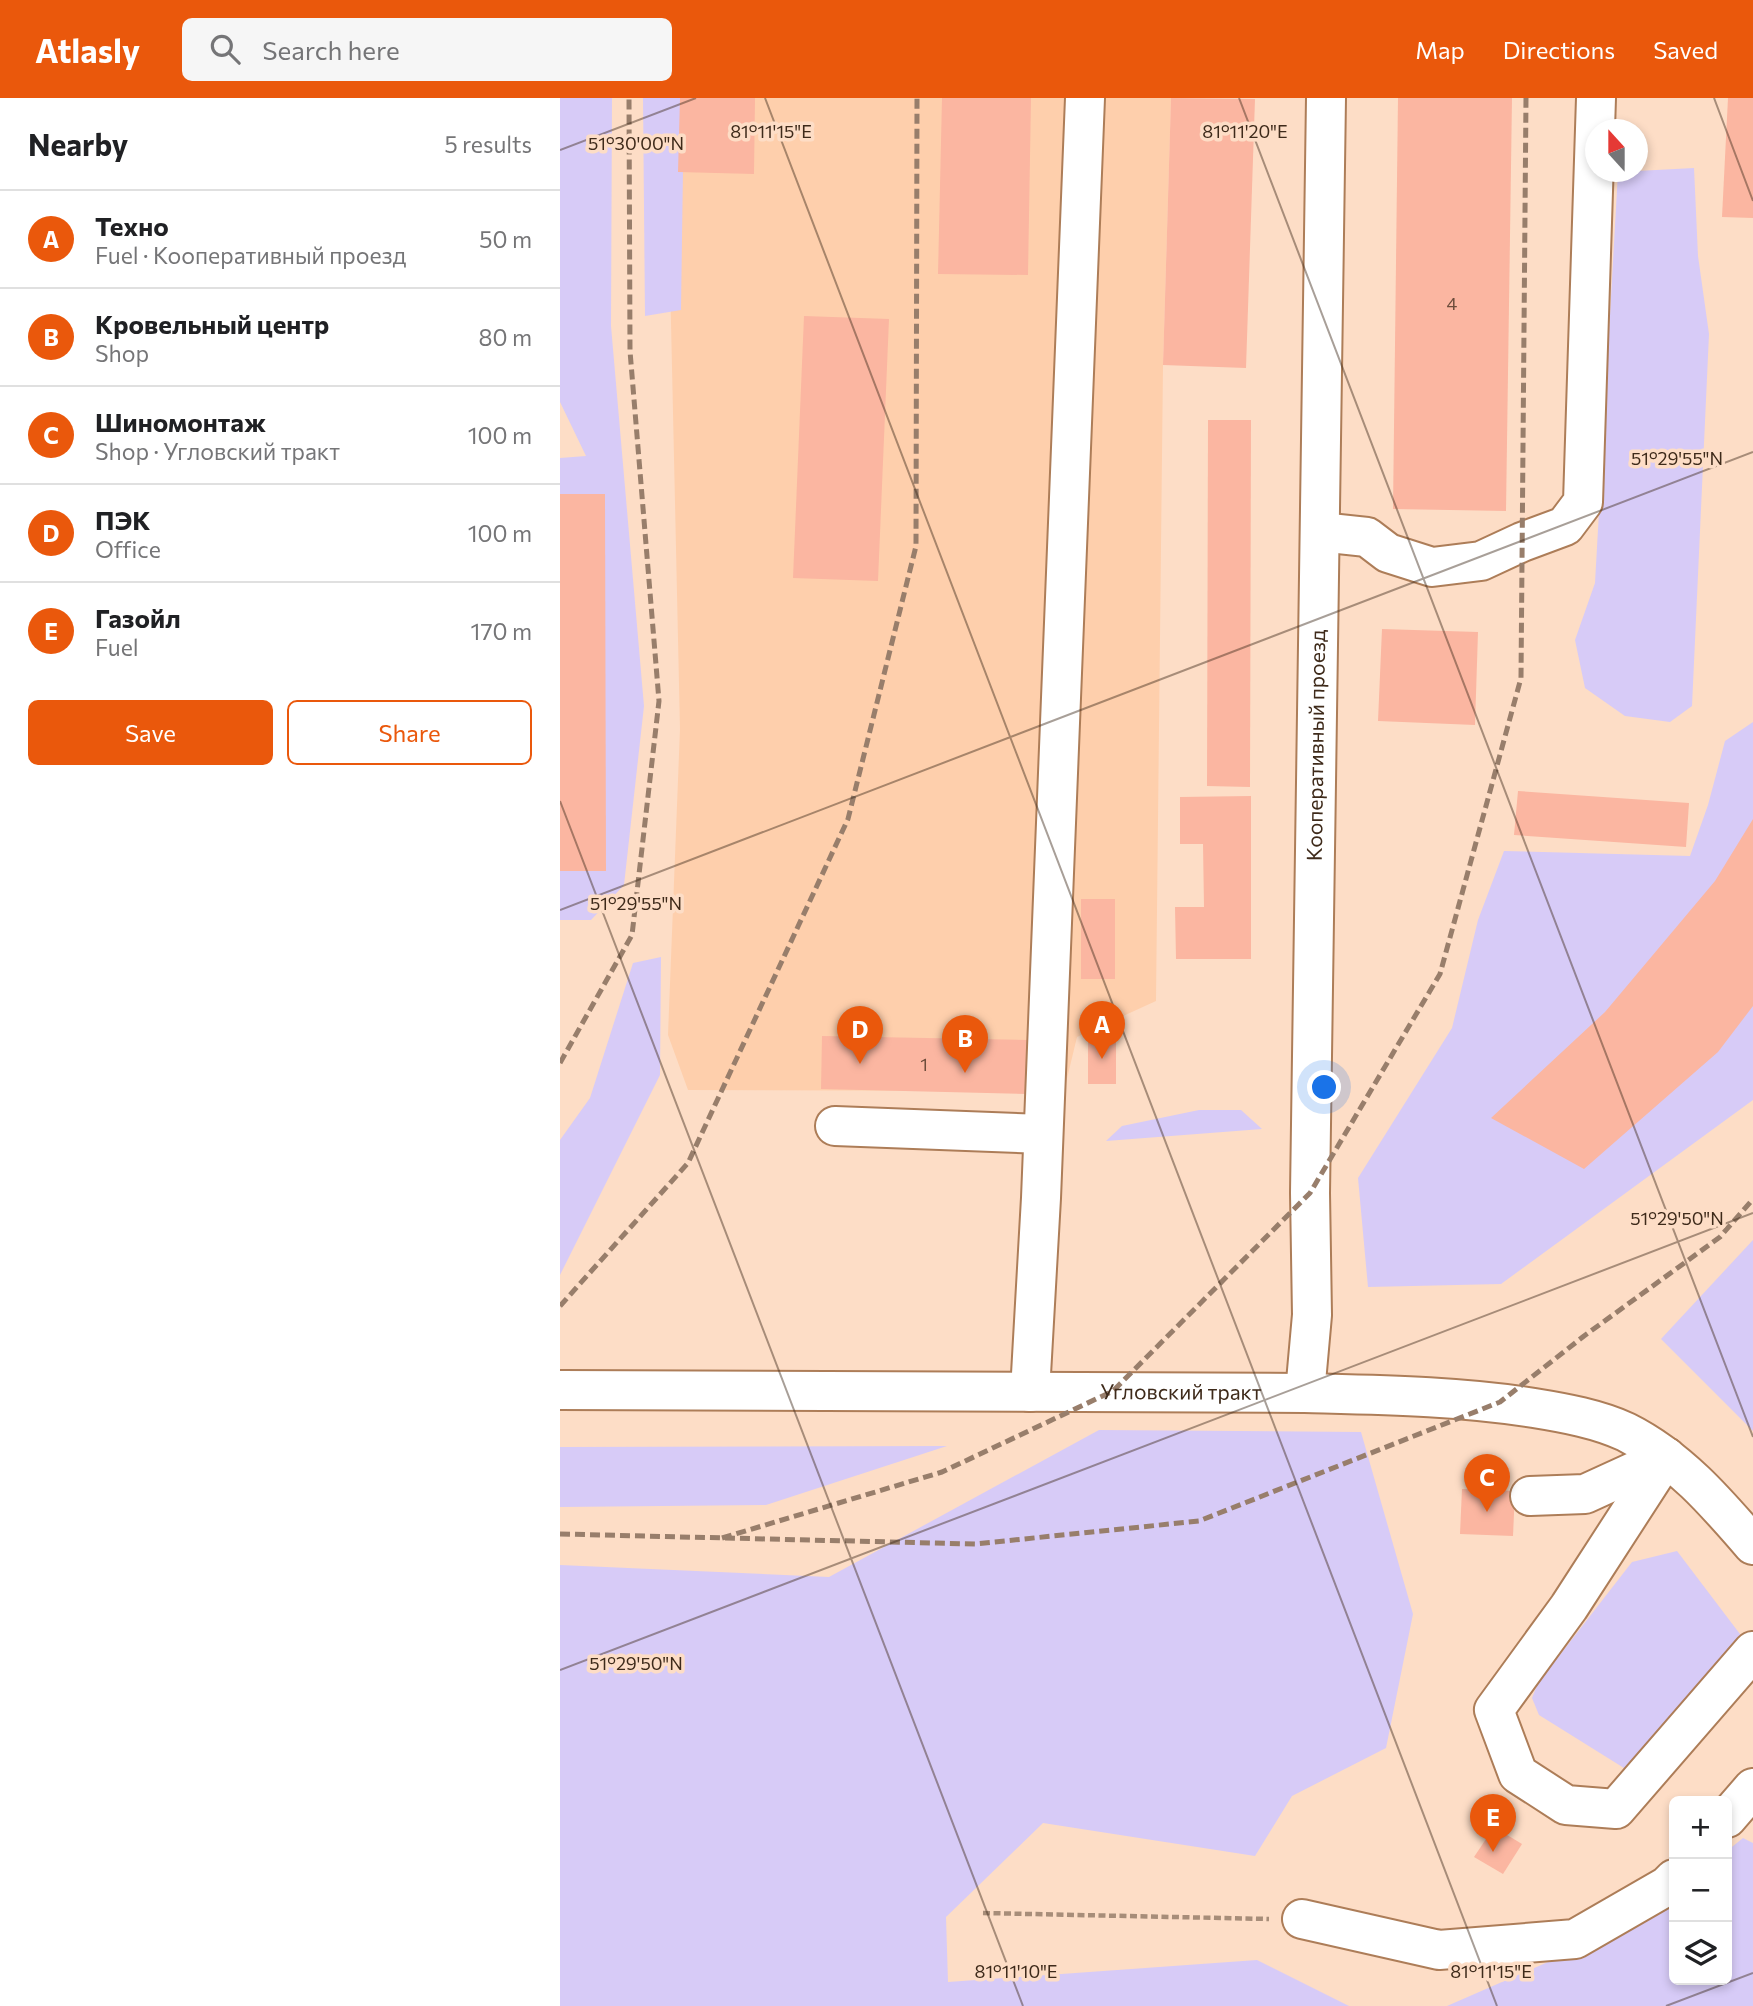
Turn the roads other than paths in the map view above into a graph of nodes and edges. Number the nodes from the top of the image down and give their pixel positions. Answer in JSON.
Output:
{"nodes":[{"id":1,"x":1085,"y":98,"type":"edge"},
{"id":2,"x":1326,"y":98,"type":"edge"},
{"id":3,"x":1596,"y":98,"type":"edge"},
{"id":4,"x":1320,"y":532,"type":"junction"},
{"id":5,"x":835,"y":1126,"type":"dead end"},
{"id":6,"x":1043,"y":1134,"type":"junction"},
{"id":7,"x":560,"y":1390,"type":"edge"},
{"id":8,"x":1030,"y":1392,"type":"junction"},
{"id":9,"x":1305,"y":1393,"type":"junction"},
{"id":10,"x":1666,"y":1457,"type":"junction"},
{"id":11,"x":1530,"y":1496,"type":"dead end"},
{"id":12,"x":1753,"y":1545,"type":"edge"},
{"id":13,"x":1753,"y":1651,"type":"edge"},
{"id":14,"x":1753,"y":1788,"type":"edge"},
{"id":15,"x":1732,"y":1812,"type":"edge"},
{"id":16,"x":1669,"y":1884,"type":"edge"},
{"id":17,"x":1302,"y":1919,"type":"road end"}],
"edges":[{"from":1,"to":6,"type":"main road"},
{"from":2,"to":4,"type":"main road","name":"Кооперативный проезд"},
{"from":3,"to":4,"type":"main road"},
{"from":4,"to":9,"type":"main road","name":"Кооперативный проезд"},
{"from":5,"to":6,"type":"main road"},
{"from":6,"to":8,"type":"main road"},
{"from":7,"to":8,"type":"main road","name":"Угловский тракт"},
{"from":8,"to":9,"type":"main road","name":"Угловский тракт"},
{"from":9,"to":10,"type":"main road","name":"Угловский тракт"},
{"from":10,"to":11,"type":"main road"},
{"from":10,"to":12,"type":"main road","name":"Угловский тракт"},
{"from":10,"to":13,"type":"main road"},
{"from":14,"to":15,"type":"main road"},
{"from":16,"to":17,"type":"main road"}]}
